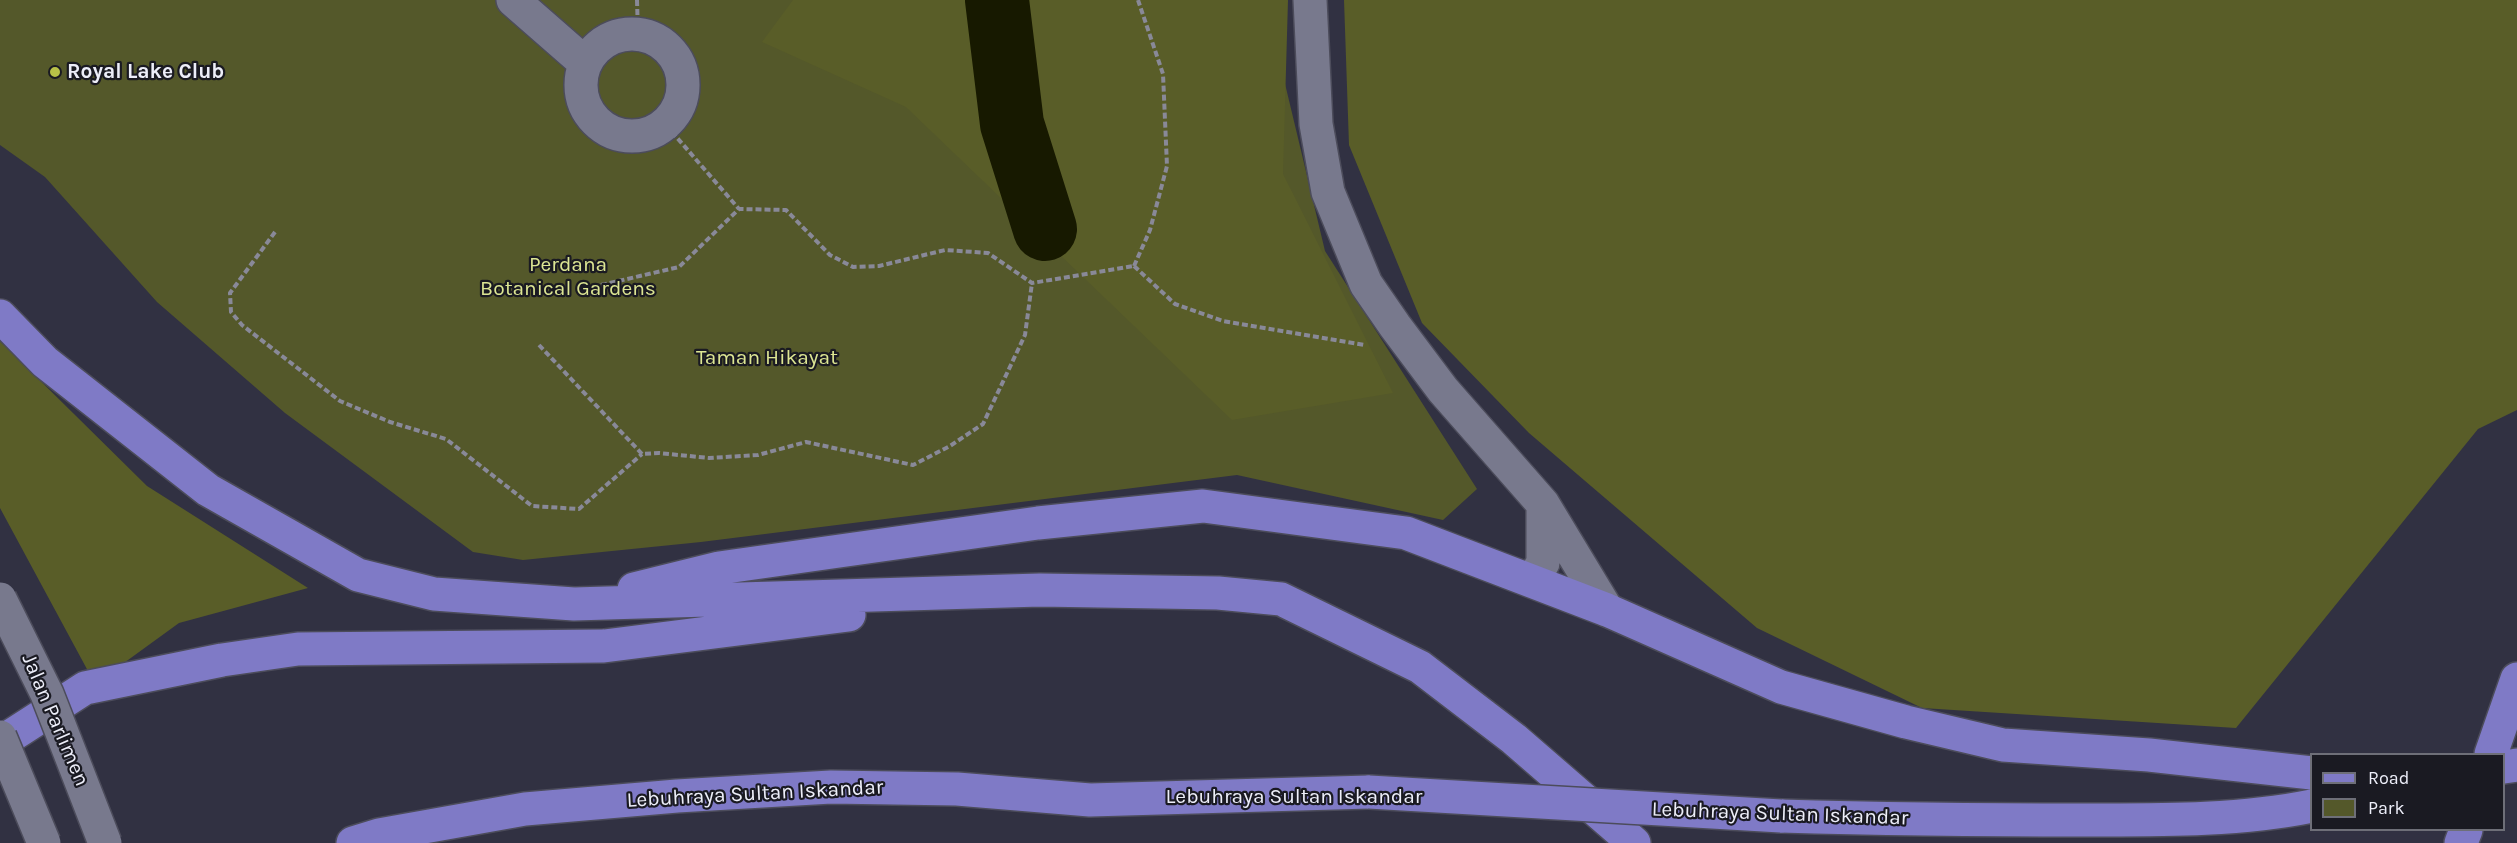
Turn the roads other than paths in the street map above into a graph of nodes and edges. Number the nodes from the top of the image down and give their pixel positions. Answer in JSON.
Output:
{"nodes":[{"id":1,"x":513,"y":0,"type":"edge"},
{"id":2,"x":1310,"y":0,"type":"edge"},
{"id":3,"x":585,"y":63,"type":"junction"},
{"id":4,"x":0,"y":316,"type":"edge"},
{"id":5,"x":1543,"y":504,"type":"junction"},
{"id":6,"x":1532,"y":580,"type":"junction"},
{"id":7,"x":1040,"y":590,"type":"junction"},
{"id":8,"x":0,"y":598,"type":"edge"},
{"id":9,"x":574,"y":604,"type":"junction"},
{"id":10,"x":1607,"y":610,"type":"junction"},
{"id":11,"x":2517,"y":679,"type":"edge"},
{"id":12,"x":0,"y":737,"type":"edge"},
{"id":13,"x":1514,"y":739,"type":"junction"},
{"id":14,"x":0,"y":743,"type":"edge"},
{"id":15,"x":2491,"y":753,"type":"edge"},
{"id":16,"x":2310,"y":773,"type":"edge"},
{"id":17,"x":2310,"y":806,"type":"edge"},
{"id":18,"x":44,"y":843,"type":"edge"},
{"id":19,"x":105,"y":843,"type":"edge"},
{"id":20,"x":353,"y":843,"type":"edge"},
{"id":21,"x":1615,"y":843,"type":"edge"},
{"id":22,"x":1634,"y":843,"type":"edge"}],
"edges":[{"from":1,"to":3,"type":"street"},
{"from":2,"to":5,"type":"street"},
{"from":3,"to":3,"type":"street"},
{"from":4,"to":9,"type":"main road"},
{"from":5,"to":6,"type":"street"},
{"from":5,"to":10,"type":"street"},
{"from":6,"to":9,"type":"main road"},
{"from":6,"to":10,"type":"main road"},
{"from":7,"to":9,"type":"main road"},
{"from":7,"to":13,"type":"main road"},
{"from":7,"to":14,"type":"main road"},
{"from":8,"to":19,"type":"street","name":"Jalan Parlimen","bridge":true},
{"from":10,"to":16,"type":"main road"},
{"from":11,"to":15,"type":"main road"},
{"from":12,"to":18,"type":"street","bridge":true},
{"from":13,"to":21,"type":"main road"},
{"from":13,"to":22,"type":"main road"},
{"from":17,"to":20,"type":"main road","name":"Lebuhraya Sultan Iskandar","bridge":true}]}
